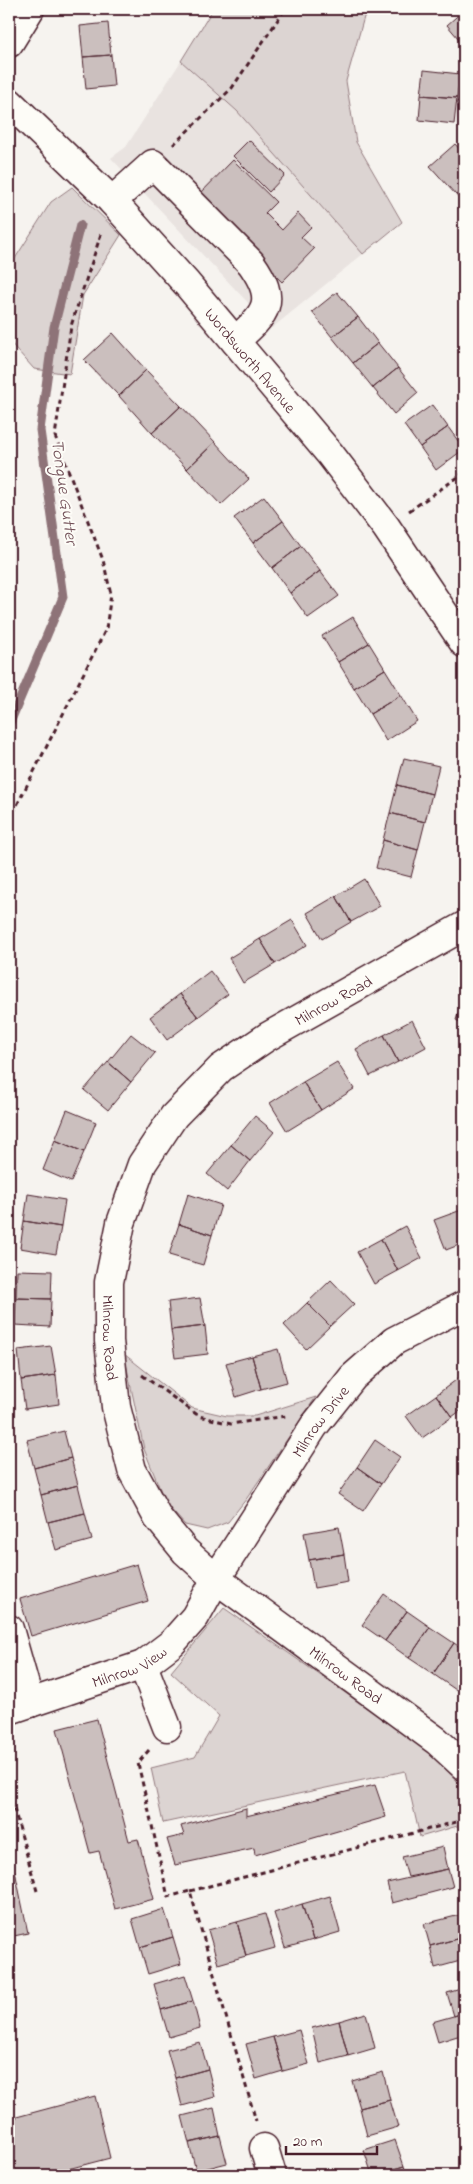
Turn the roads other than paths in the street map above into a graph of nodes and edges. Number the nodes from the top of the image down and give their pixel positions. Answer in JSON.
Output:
{"nodes":[{"id":1,"x":30,"y":9,"type":"edge"},
{"id":2,"x":9,"y":43,"type":"edge"},
{"id":3,"x":9,"y":102,"type":"edge"},
{"id":4,"x":112,"y":201,"type":"junction"},
{"id":5,"x":235,"y":341,"type":"junction"},
{"id":6,"x":464,"y":643,"type":"edge"},
{"id":7,"x":464,"y":926,"type":"edge"},
{"id":8,"x":464,"y":1305,"type":"edge"},
{"id":9,"x":216,"y":1579,"type":"junction"},
{"id":10,"x":9,"y":1629,"type":"edge"},
{"id":11,"x":143,"y":1665,"type":"junction"},
{"id":12,"x":19,"y":1706,"type":"edge"},
{"id":13,"x":167,"y":1726,"type":"road end"},
{"id":14,"x":464,"y":1766,"type":"edge"},
{"id":15,"x":264,"y":2148,"type":"road end"},
{"id":16,"x":272,"y":2175,"type":"edge"}],
"edges":[{"from":1,"to":2,"type":"street"},
{"from":3,"to":4,"type":"street","name":"Wordsworth Avenue"},
{"from":4,"to":5,"type":"street","name":"Wordsworth Avenue"},
{"from":4,"to":5,"type":"street"},
{"from":5,"to":6,"type":"street","name":"Wordsworth Avenue"},
{"from":7,"to":9,"type":"street","name":"Milnrow Road"},
{"from":8,"to":9,"type":"street","name":"Milnrow Drive"},
{"from":9,"to":11,"type":"street","name":"Milnrow View"},
{"from":9,"to":14,"type":"street","name":"Milnrow Road"},
{"from":10,"to":12,"type":"street"},
{"from":11,"to":12,"type":"street","name":"Milnrow View"},
{"from":11,"to":13,"type":"street"},
{"from":15,"to":16,"type":"street"}]}
